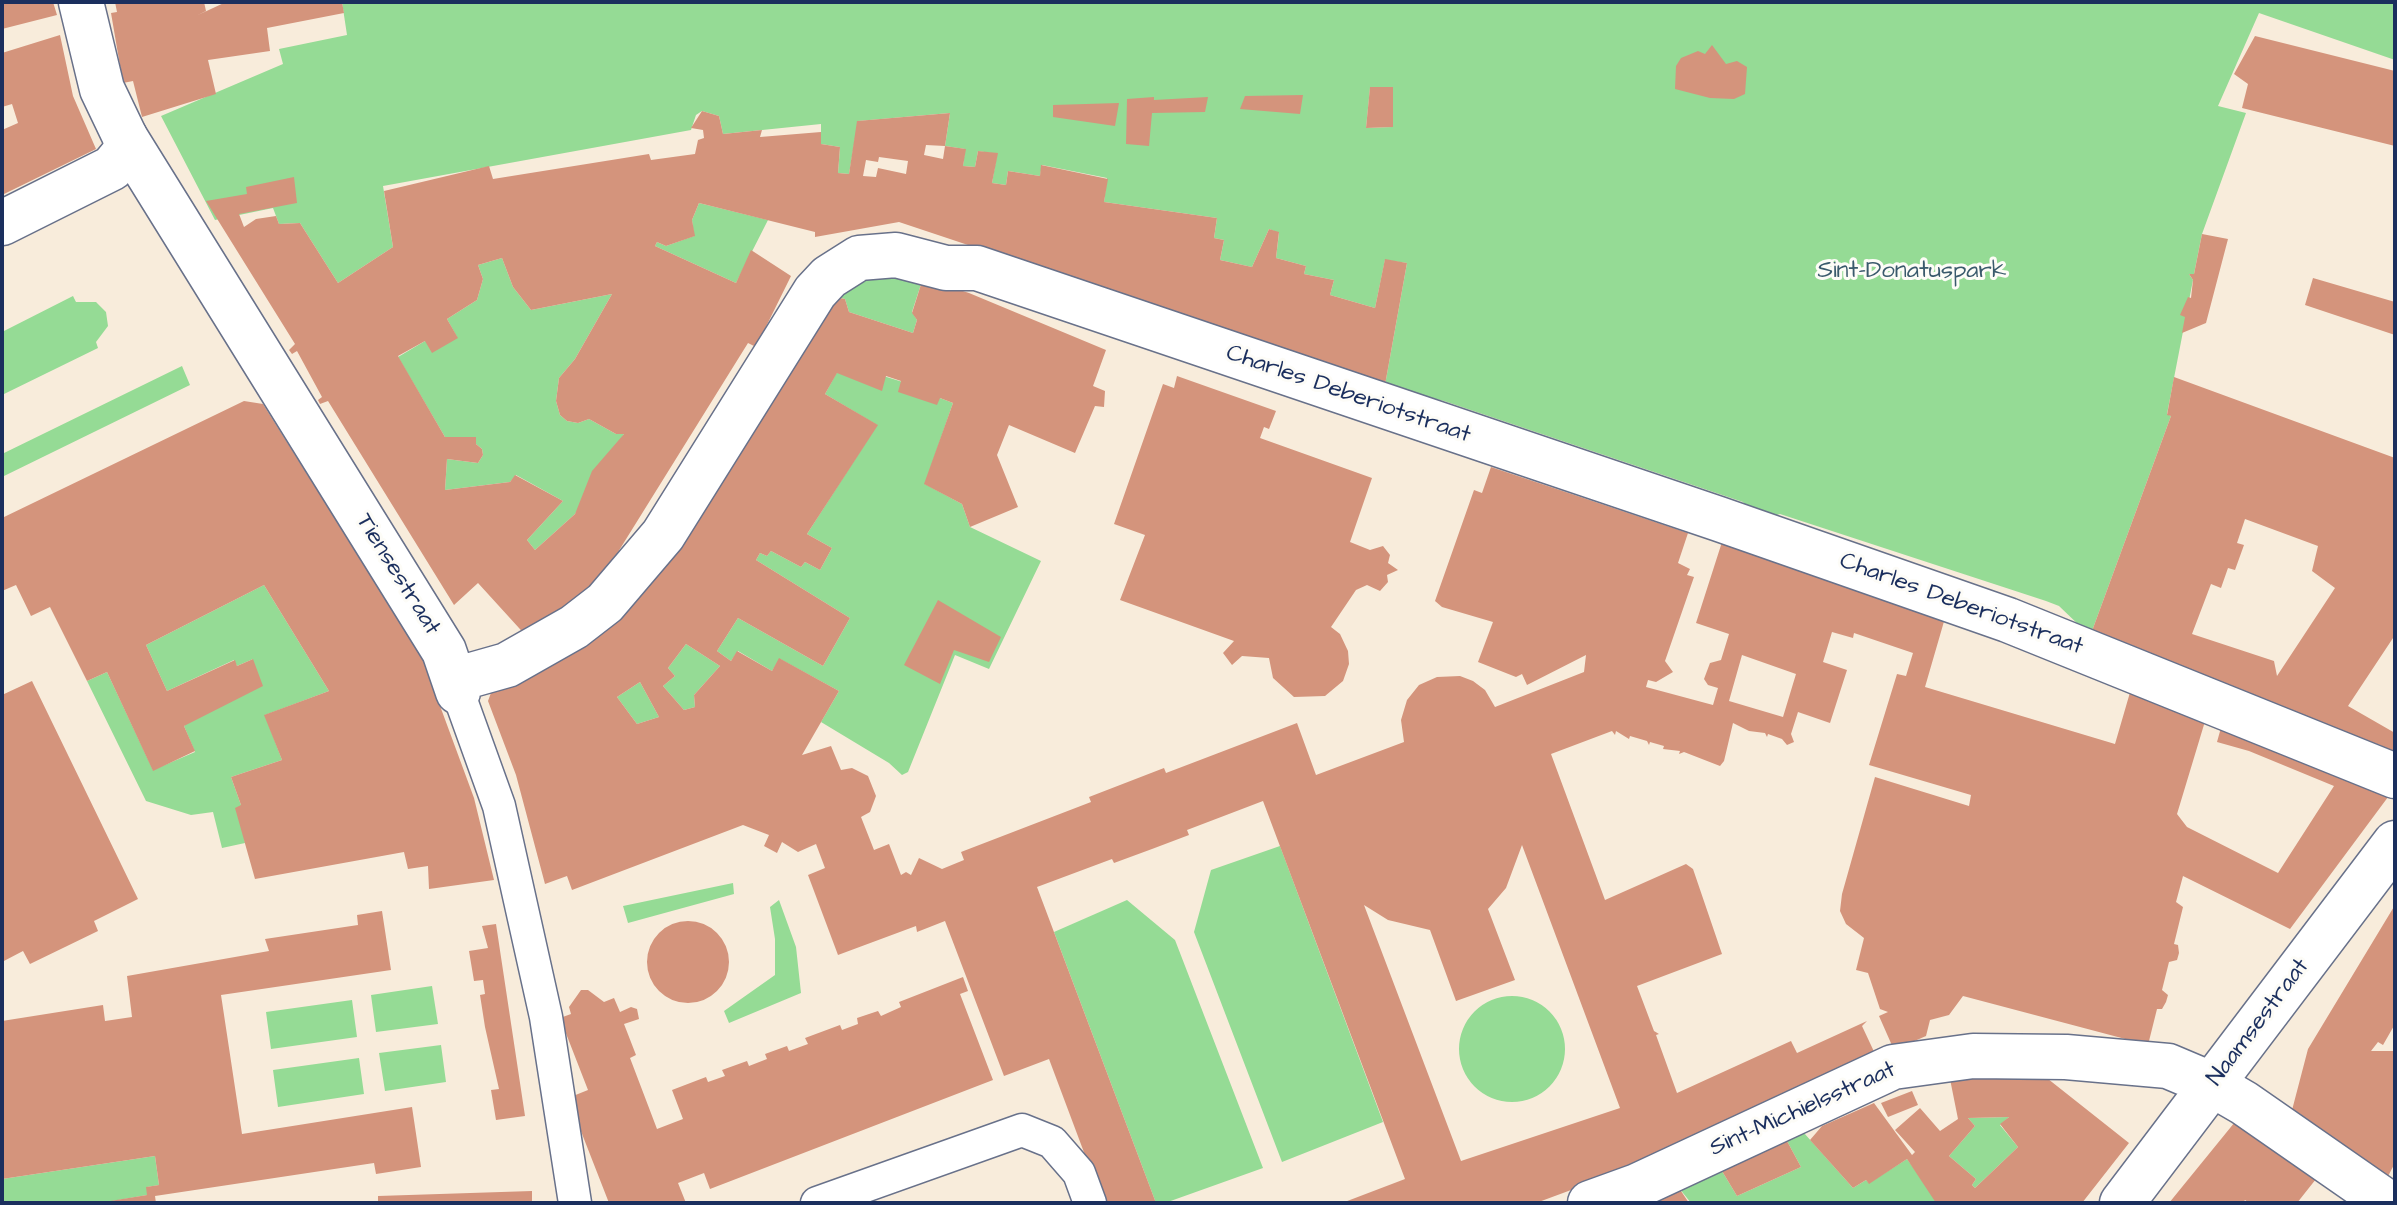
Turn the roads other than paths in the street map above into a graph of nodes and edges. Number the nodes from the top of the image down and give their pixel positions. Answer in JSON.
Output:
{"nodes":[{"id":1,"x":81,"y":2,"type":"edge"},
{"id":2,"x":125,"y":137,"type":"junction"},
{"id":3,"x":2,"y":223,"type":"edge"},
{"id":4,"x":456,"y":686,"type":"junction"},
{"id":5,"x":2395,"y":776,"type":"edge"},
{"id":6,"x":2395,"y":843,"type":"edge"},
{"id":7,"x":2213,"y":1085,"type":"junction"},
{"id":8,"x":575,"y":1203,"type":"edge"},
{"id":9,"x":817,"y":1203,"type":"edge"},
{"id":10,"x":1090,"y":1203,"type":"edge"},
{"id":11,"x":1590,"y":1203,"type":"edge"},
{"id":12,"x":2122,"y":1203,"type":"edge"},
{"id":13,"x":2388,"y":1203,"type":"edge"}],
"edges":[{"from":1,"to":2,"type":"street","name":"Tiensestraat"},
{"from":2,"to":3,"type":"street"},
{"from":2,"to":4,"type":"street","name":"Tiensestraat"},
{"from":4,"to":5,"type":"street","name":"Charles Deberiotstraat"},
{"from":4,"to":8,"type":"street","name":"Tiensestraat"},
{"from":6,"to":7,"type":"street","name":"Naamsestraat"},
{"from":7,"to":11,"type":"street","name":"Sint-Michielsstraat"},
{"from":7,"to":12,"type":"street","name":"Naamsestraat"},
{"from":7,"to":13,"type":"street","name":"Sint-Michielsstraat"},
{"from":9,"to":10,"type":"street"}]}
